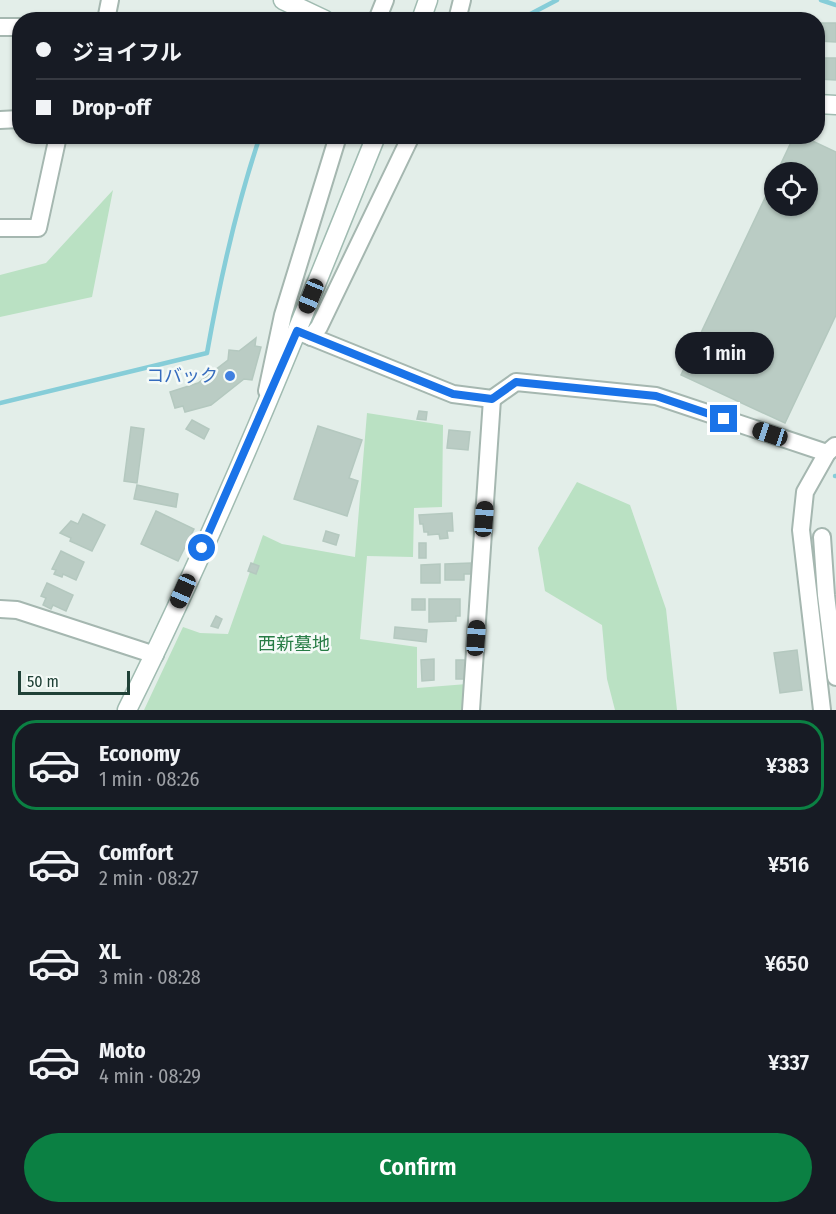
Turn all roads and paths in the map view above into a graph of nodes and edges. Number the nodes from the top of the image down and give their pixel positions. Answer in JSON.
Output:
{"nodes":[{"id":1,"x":283,"y":0,"type":"edge"},
{"id":2,"x":308,"y":12,"type":"edge"},
{"id":3,"x":56,"y":144,"type":"edge"},
{"id":4,"x":336,"y":144,"type":"edge"},
{"id":5,"x":373,"y":144,"type":"edge"},
{"id":6,"x":407,"y":144,"type":"edge"},
{"id":7,"x":0,"y":228,"type":"edge"},
{"id":8,"x":304,"y":334,"type":"junction"},
{"id":9,"x":492,"y":399,"type":"junction"},
{"id":10,"x":262,"y":415,"type":"junction"},
{"id":11,"x":832,"y":449,"type":"edge"},
{"id":12,"x":801,"y":530,"type":"junction"},
{"id":13,"x":829,"y":541,"type":"edge"},
{"id":14,"x":831,"y":594,"type":"edge"},
{"id":15,"x":0,"y":609,"type":"edge"},
{"id":16,"x":155,"y":655,"type":"junction"},
{"id":17,"x":835,"y":659,"type":"edge"},
{"id":18,"x":836,"y":676,"type":"edge"},
{"id":19,"x":127,"y":710,"type":"edge"},
{"id":20,"x":471,"y":710,"type":"edge"},
{"id":21,"x":822,"y":710,"type":"edge"}],
"edges":[{"from":1,"to":2,"type":"street"},
{"from":3,"to":7,"type":"street"},
{"from":4,"to":10,"type":"street"},
{"from":5,"to":8,"type":"street"},
{"from":6,"to":8,"type":"street"},
{"from":8,"to":9,"type":"street"},
{"from":8,"to":10,"type":"street"},
{"from":9,"to":11,"type":"street"},
{"from":9,"to":20,"type":"street"},
{"from":10,"to":16,"type":"street"},
{"from":11,"to":12,"type":"street"},
{"from":12,"to":13,"type":"street"},
{"from":12,"to":21,"type":"street"},
{"from":13,"to":14,"type":"street"},
{"from":14,"to":17,"type":"street"},
{"from":15,"to":16,"type":"street"},
{"from":16,"to":19,"type":"street"},
{"from":17,"to":18,"type":"street"}]}
